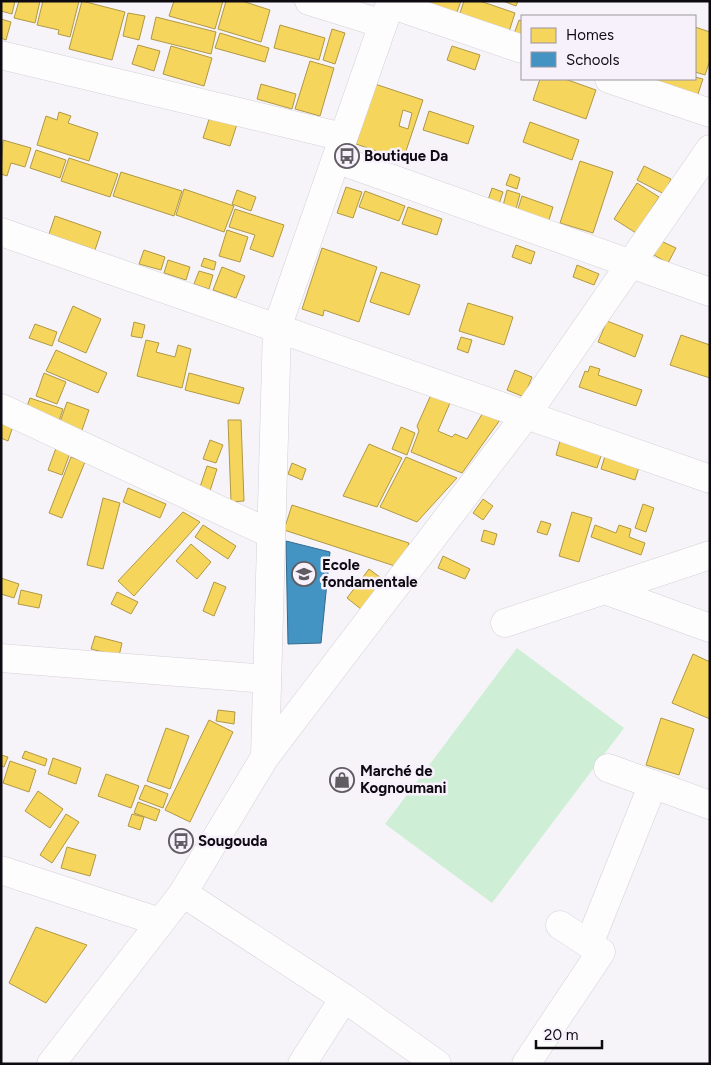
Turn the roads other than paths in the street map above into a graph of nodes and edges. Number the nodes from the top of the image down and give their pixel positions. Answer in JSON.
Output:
{"nodes":[{"id":1,"x":308,"y":1,"type":"edge"},
{"id":2,"x":388,"y":10,"type":"edge"},
{"id":3,"x":521,"y":49,"type":"edge"},
{"id":4,"x":1,"y":55,"type":"edge"},
{"id":5,"x":612,"y":80,"type":"edge"},
{"id":6,"x":710,"y":113,"type":"edge"},
{"id":7,"x":339,"y":148,"type":"junction"},
{"id":8,"x":710,"y":148,"type":"edge"},
{"id":9,"x":1,"y":232,"type":"edge"},
{"id":10,"x":630,"y":263,"type":"junction"},
{"id":11,"x":710,"y":292,"type":"edge"},
{"id":12,"x":277,"y":328,"type":"junction"},
{"id":13,"x":1,"y":408,"type":"edge"},
{"id":14,"x":526,"y":415,"type":"junction"},
{"id":15,"x":710,"y":479,"type":"edge"},
{"id":16,"x":271,"y":534,"type":"junction"},
{"id":17,"x":710,"y":555,"type":"edge"},
{"id":18,"x":605,"y":590,"type":"junction"},
{"id":19,"x":505,"y":623,"type":"dead end"},
{"id":20,"x":710,"y":628,"type":"edge"},
{"id":21,"x":1,"y":658,"type":"edge"},
{"id":22,"x":267,"y":679,"type":"junction"},
{"id":23,"x":265,"y":757,"type":"junction"},
{"id":24,"x":608,"y":768,"type":"dead end"},
{"id":25,"x":652,"y":784,"type":"junction"},
{"id":26,"x":710,"y":805,"type":"edge"},
{"id":27,"x":1,"y":870,"type":"edge"},
{"id":28,"x":183,"y":893,"type":"junction"},
{"id":29,"x":160,"y":922,"type":"junction"},
{"id":30,"x":560,"y":925,"type":"dead end"},
{"id":31,"x":589,"y":944,"type":"junction"},
{"id":32,"x":344,"y":998,"type":"junction"},
{"id":33,"x":51,"y":1064,"type":"edge"},
{"id":34,"x":302,"y":1064,"type":"edge"},
{"id":35,"x":437,"y":1064,"type":"edge"},
{"id":36,"x":526,"y":1064,"type":"edge"}],
"edges":[{"from":1,"to":2,"type":"street"},
{"from":2,"to":3,"type":"street"},
{"from":2,"to":7,"type":"street"},
{"from":4,"to":7,"type":"street"},
{"from":5,"to":6,"type":"street"},
{"from":7,"to":10,"type":"street"},
{"from":7,"to":12,"type":"street"},
{"from":8,"to":10,"type":"street"},
{"from":9,"to":12,"type":"street"},
{"from":10,"to":11,"type":"street"},
{"from":10,"to":14,"type":"street"},
{"from":12,"to":14,"type":"street"},
{"from":12,"to":16,"type":"street"},
{"from":13,"to":16,"type":"street"},
{"from":14,"to":15,"type":"street"},
{"from":14,"to":23,"type":"street"},
{"from":16,"to":22,"type":"street"},
{"from":17,"to":18,"type":"street"},
{"from":18,"to":19,"type":"street"},
{"from":18,"to":20,"type":"street"},
{"from":21,"to":22,"type":"street"},
{"from":22,"to":23,"type":"street"},
{"from":23,"to":28,"type":"street"},
{"from":24,"to":25,"type":"street"},
{"from":25,"to":26,"type":"street"},
{"from":25,"to":31,"type":"street"},
{"from":27,"to":29,"type":"street"},
{"from":28,"to":29,"type":"street"},
{"from":28,"to":32,"type":"street"},
{"from":29,"to":33,"type":"street"},
{"from":30,"to":31,"type":"street"},
{"from":31,"to":36,"type":"street"},
{"from":32,"to":34,"type":"street"},
{"from":32,"to":35,"type":"street"}]}
